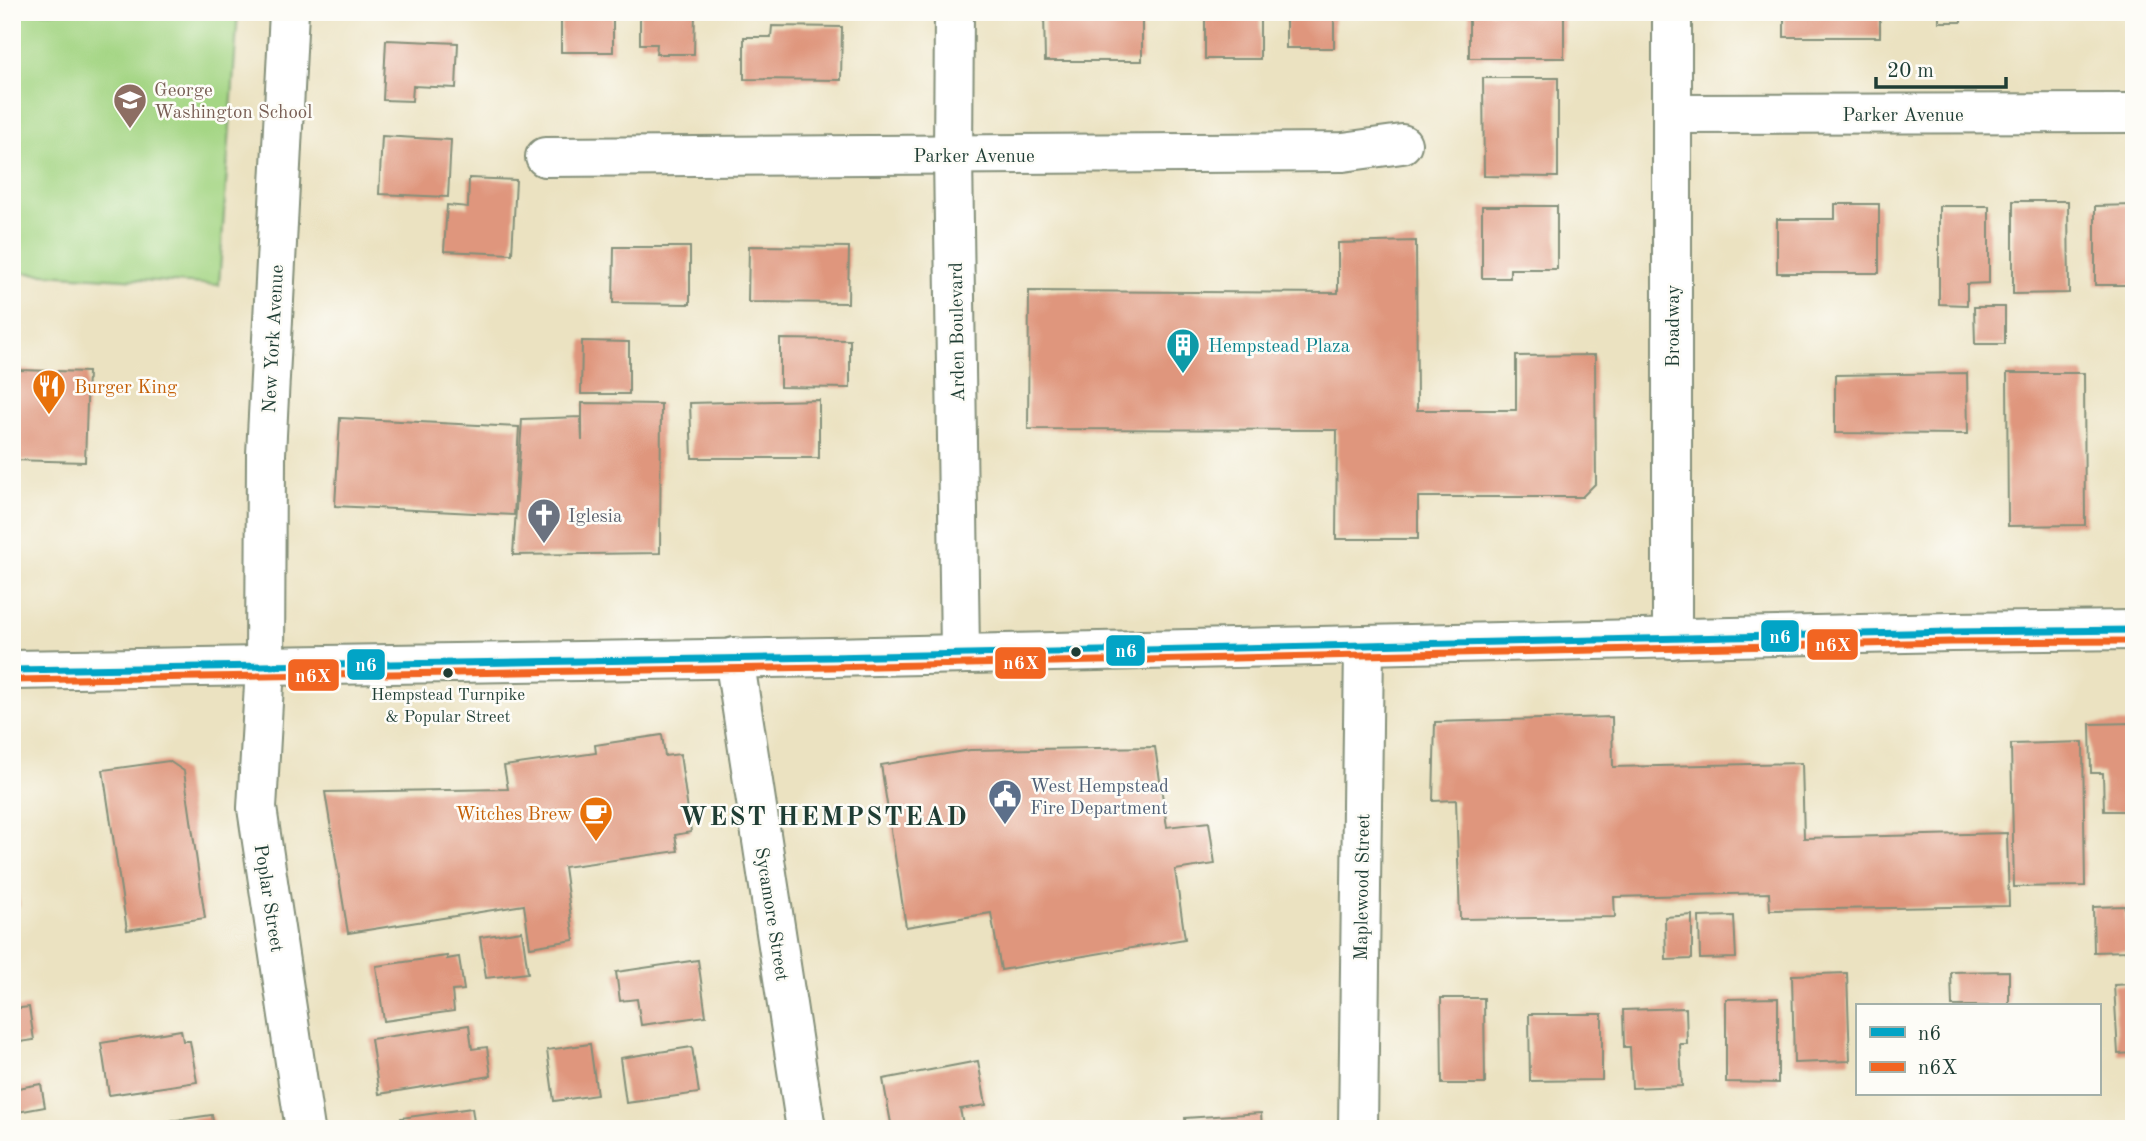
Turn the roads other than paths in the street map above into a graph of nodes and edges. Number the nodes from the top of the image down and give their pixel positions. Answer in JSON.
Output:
{"nodes":[{"id":1,"x":289,"y":12,"type":"edge"},
{"id":2,"x":954,"y":12,"type":"edge"},
{"id":3,"x":1672,"y":12,"type":"edge"},
{"id":4,"x":2134,"y":113,"type":"edge"},
{"id":5,"x":1672,"y":114,"type":"junction"},
{"id":6,"x":1402,"y":144,"type":"dead end"},
{"id":7,"x":953,"y":155,"type":"junction"},
{"id":8,"x":545,"y":158,"type":"dead end"},
{"id":9,"x":2134,"y":630,"type":"edge"},
{"id":10,"x":1672,"y":639,"type":"junction"},
{"id":11,"x":1364,"y":645,"type":"junction"},
{"id":12,"x":960,"y":652,"type":"junction"},
{"id":13,"x":734,"y":657,"type":"junction"},
{"id":14,"x":265,"y":667,"type":"junction"},
{"id":15,"x":12,"y":670,"type":"edge"},
{"id":16,"x":305,"y":1129,"type":"edge"},
{"id":17,"x":806,"y":1129,"type":"edge"},
{"id":18,"x":1357,"y":1129,"type":"edge"}],
"edges":[{"from":1,"to":14,"type":"street","name":"New York Avenue"},
{"from":2,"to":7,"type":"street","name":"Arden Boulevard"},
{"from":3,"to":5,"type":"street","name":"Broadway"},
{"from":4,"to":5,"type":"street","name":"Parker Avenue"},
{"from":5,"to":10,"type":"street","name":"Broadway"},
{"from":6,"to":7,"type":"street","name":"Parker Avenue"},
{"from":7,"to":8,"type":"street","name":"Parker Avenue"},
{"from":7,"to":12,"type":"street","name":"Arden Boulevard"},
{"from":9,"to":10,"type":"street"},
{"from":10,"to":11,"type":"street"},
{"from":11,"to":12,"type":"street"},
{"from":11,"to":18,"type":"street","name":"Maplewood Street"},
{"from":12,"to":13,"type":"street"},
{"from":13,"to":14,"type":"street"},
{"from":13,"to":17,"type":"street","name":"Sycamore Street"},
{"from":14,"to":15,"type":"street"},
{"from":14,"to":16,"type":"street","name":"Poplar Street"}]}
